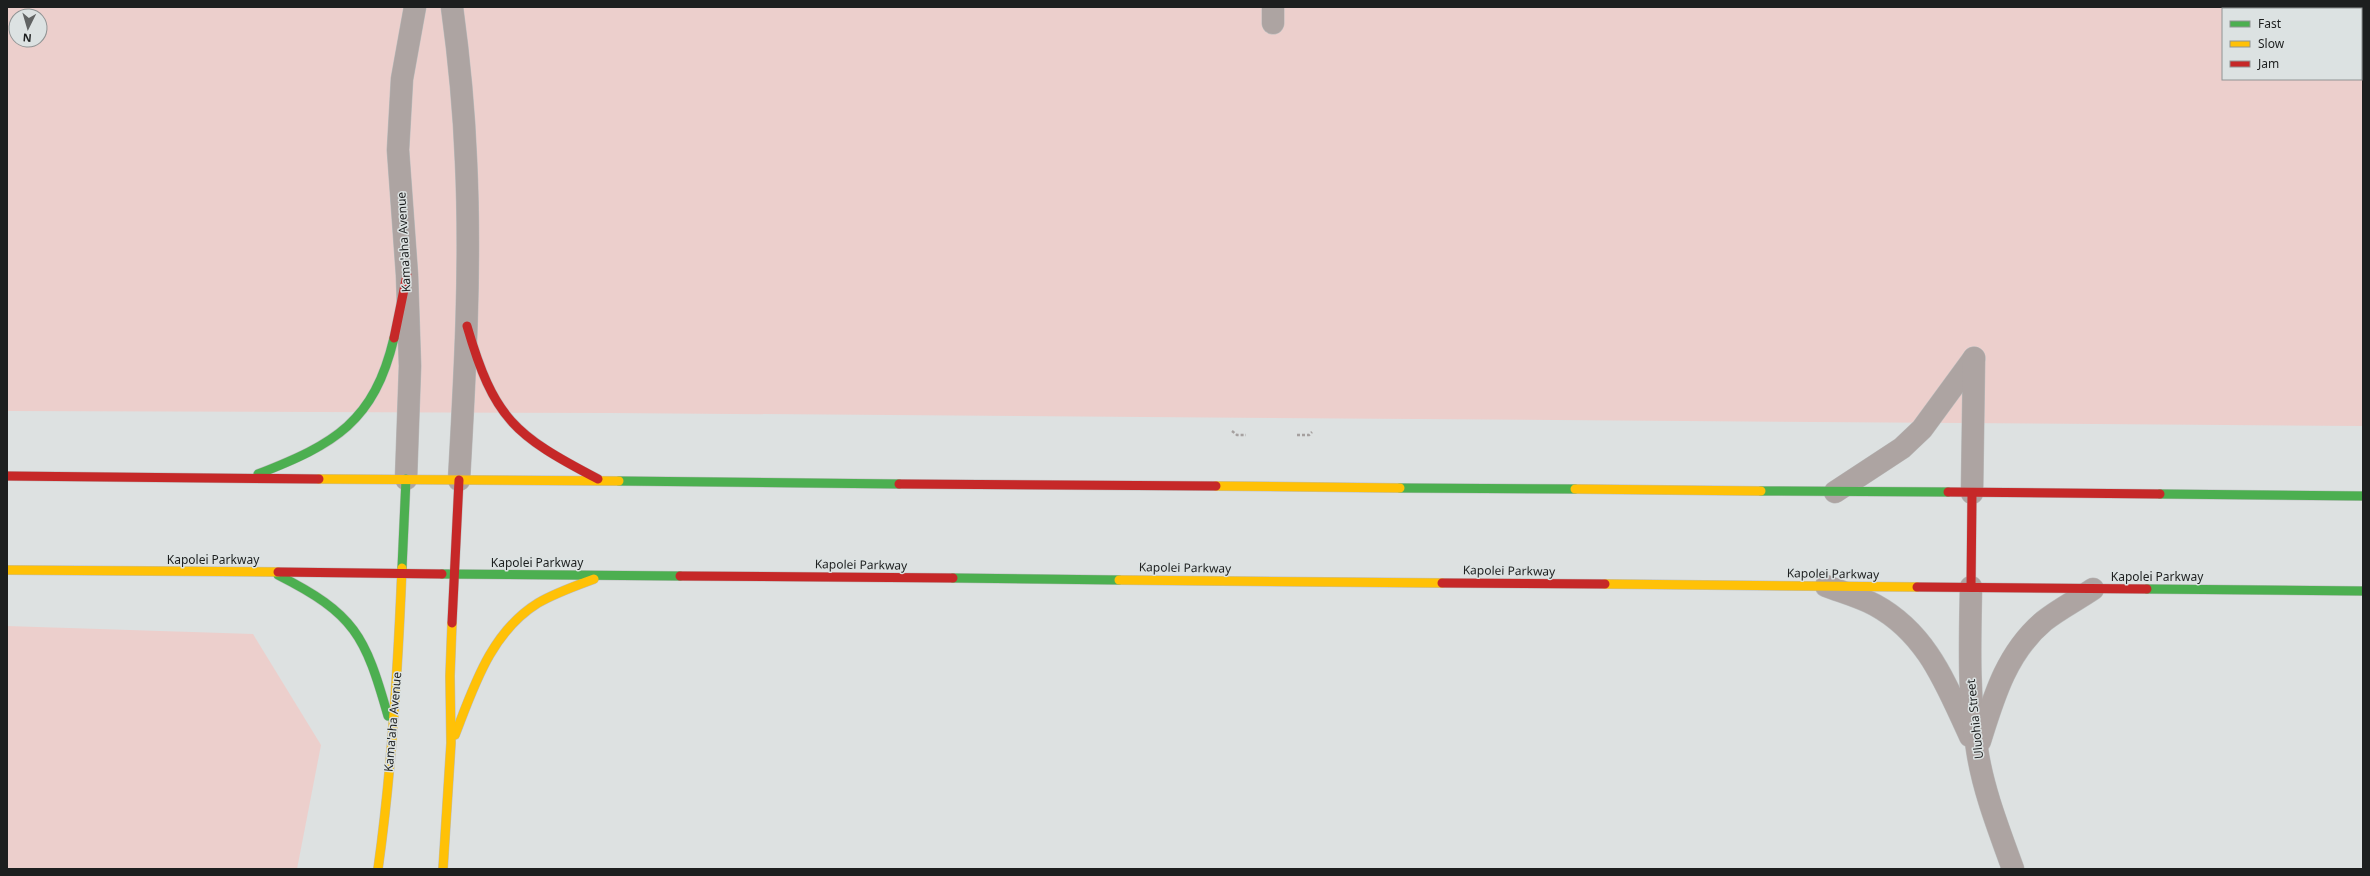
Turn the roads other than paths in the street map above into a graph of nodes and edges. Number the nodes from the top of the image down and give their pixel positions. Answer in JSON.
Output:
{"nodes":[{"id":1,"x":415,"y":7,"type":"edge"},
{"id":2,"x":452,"y":7,"type":"edge"},
{"id":3,"x":407,"y":275,"type":"junction"},
{"id":4,"x":467,"y":326,"type":"junction"},
{"id":5,"x":7,"y":476,"type":"edge"},
{"id":6,"x":249,"y":478,"type":"junction"},
{"id":7,"x":406,"y":479,"type":"junction"},
{"id":8,"x":459,"y":480,"type":"junction"},
{"id":9,"x":601,"y":481,"type":"junction"},
{"id":10,"x":1835,"y":492,"type":"junction"},
{"id":11,"x":1972,"y":493,"type":"junction"},
{"id":12,"x":2363,"y":496,"type":"edge"},
{"id":13,"x":7,"y":570,"type":"edge"},
{"id":14,"x":274,"y":573,"type":"junction"},
{"id":15,"x":402,"y":574,"type":"junction"},
{"id":16,"x":454,"y":574,"type":"junction"},
{"id":17,"x":604,"y":575,"type":"junction"},
{"id":18,"x":1826,"y":586,"type":"junction"},
{"id":19,"x":1971,"y":587,"type":"junction"},
{"id":20,"x":2093,"y":589,"type":"junction"},
{"id":21,"x":2363,"y":591,"type":"edge"},
{"id":22,"x":392,"y":732,"type":"junction"},
{"id":23,"x":452,"y":743,"type":"junction"},
{"id":24,"x":1977,"y":750,"type":"junction"},
{"id":25,"x":378,"y":869,"type":"edge"},
{"id":26,"x":443,"y":869,"type":"edge"},
{"id":27,"x":2013,"y":869,"type":"edge"}],
"edges":[{"from":1,"to":3,"type":"street","name":"Kama'aha Avenue"},
{"from":2,"to":4,"type":"street"},
{"from":3,"to":6,"type":"main road"},
{"from":3,"to":7,"type":"street","name":"Kama'aha Avenue"},
{"from":4,"to":8,"type":"street"},
{"from":4,"to":9,"type":"main road"},
{"from":5,"to":6,"type":"main road"},
{"from":6,"to":7,"type":"main road"},
{"from":7,"to":8,"type":"main road"},
{"from":7,"to":15,"type":"main road","name":"Kama'aha Avenue"},
{"from":8,"to":9,"type":"main road"},
{"from":8,"to":16,"type":"main road"},
{"from":9,"to":10,"type":"main road"},
{"from":10,"to":11,"type":"main road"},
{"from":10,"to":11,"type":"street"},
{"from":11,"to":12,"type":"main road"},
{"from":11,"to":19,"type":"main road"},
{"from":13,"to":14,"type":"main road","name":"Kapolei Parkway"},
{"from":14,"to":15,"type":"main road","name":"Kapolei Parkway"},
{"from":14,"to":22,"type":"main road"},
{"from":15,"to":16,"type":"main road","name":"Kapolei Parkway"},
{"from":15,"to":22,"type":"main road","name":"Kama'aha Avenue"},
{"from":16,"to":17,"type":"main road","name":"Kapolei Parkway"},
{"from":16,"to":23,"type":"main road"},
{"from":17,"to":18,"type":"main road","name":"Kapolei Parkway"},
{"from":17,"to":23,"type":"main road"},
{"from":18,"to":19,"type":"main road","name":"Kapolei Parkway"},
{"from":18,"to":24,"type":"street"},
{"from":19,"to":20,"type":"main road","name":"Kapolei Parkway"},
{"from":19,"to":24,"type":"street","name":"Uluohia Street"},
{"from":20,"to":21,"type":"main road","name":"Kapolei Parkway"},
{"from":20,"to":24,"type":"street"},
{"from":22,"to":25,"type":"main road","name":"Kama'aha Avenue"},
{"from":23,"to":26,"type":"main road"},
{"from":24,"to":27,"type":"street","name":"Uluohia Street"}]}
